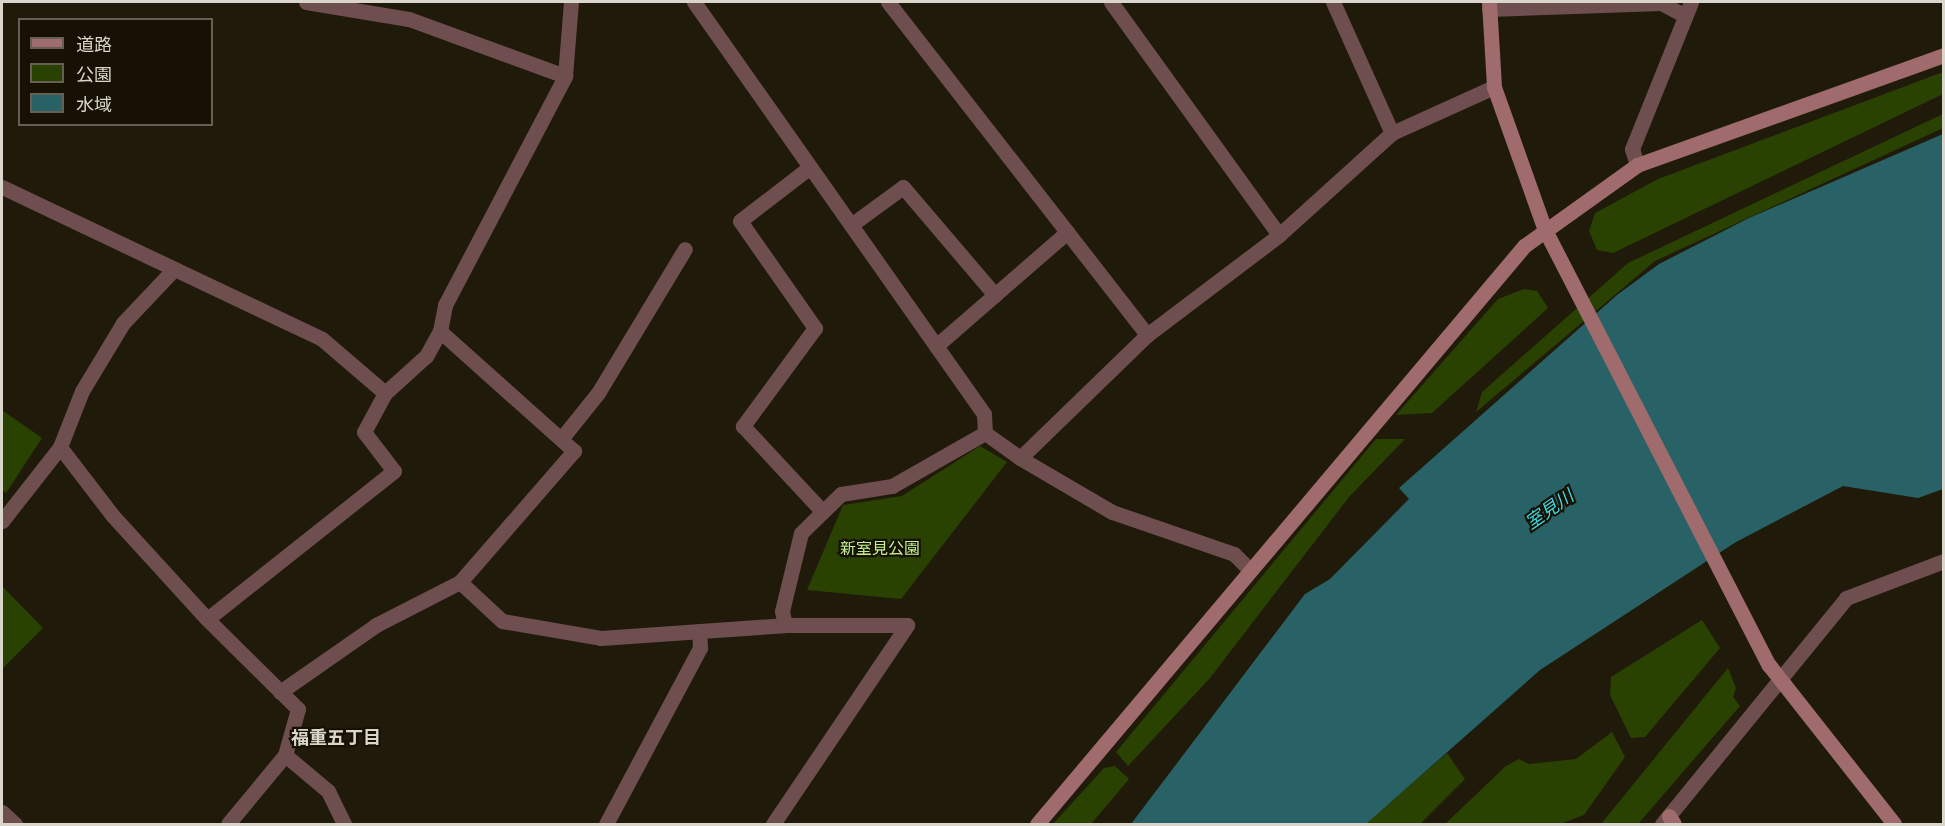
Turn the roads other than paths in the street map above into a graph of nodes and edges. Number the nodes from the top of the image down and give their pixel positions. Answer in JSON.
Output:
{"nodes":[{"id":1,"x":306,"y":2,"type":"edge"},
{"id":2,"x":571,"y":2,"type":"edge"},
{"id":3,"x":694,"y":2,"type":"edge"},
{"id":4,"x":888,"y":2,"type":"edge"},
{"id":5,"x":1111,"y":2,"type":"edge"},
{"id":6,"x":1333,"y":2,"type":"edge"},
{"id":7,"x":1489,"y":5,"type":"edge"},
{"id":8,"x":1688,"y":9,"type":"edge"},
{"id":9,"x":1944,"y":55,"type":"edge"},
{"id":10,"x":565,"y":76,"type":"junction"},
{"id":11,"x":1494,"y":87,"type":"junction"},
{"id":12,"x":1392,"y":133,"type":"junction"},
{"id":13,"x":1637,"y":165,"type":"junction"},
{"id":14,"x":810,"y":167,"type":"junction"},
{"id":15,"x":2,"y":187,"type":"edge"},
{"id":16,"x":851,"y":225,"type":"junction"},
{"id":17,"x":1545,"y":230,"type":"junction"},
{"id":18,"x":1067,"y":232,"type":"junction"},
{"id":19,"x":1279,"y":235,"type":"junction"},
{"id":20,"x":685,"y":249,"type":"dead end"},
{"id":21,"x":174,"y":269,"type":"junction"},
{"id":22,"x":995,"y":295,"type":"junction"},
{"id":23,"x":440,"y":331,"type":"junction"},
{"id":24,"x":1148,"y":335,"type":"junction"},
{"id":25,"x":936,"y":346,"type":"junction"},
{"id":26,"x":385,"y":393,"type":"junction"},
{"id":27,"x":985,"y":433,"type":"junction"},
{"id":28,"x":561,"y":439,"type":"junction"},
{"id":29,"x":60,"y":447,"type":"junction"},
{"id":30,"x":1020,"y":458,"type":"junction"},
{"id":31,"x":823,"y":512,"type":"junction"},
{"id":32,"x":2,"y":521,"type":"edge"},
{"id":33,"x":1944,"y":561,"type":"edge"},
{"id":34,"x":1251,"y":570,"type":"junction"},
{"id":35,"x":460,"y":582,"type":"junction"},
{"id":36,"x":207,"y":619,"type":"junction"},
{"id":37,"x":785,"y":625,"type":"junction"},
{"id":38,"x":699,"y":631,"type":"junction"},
{"id":39,"x":1779,"y":678,"type":"junction"},
{"id":40,"x":280,"y":692,"type":"junction"},
{"id":41,"x":285,"y":756,"type":"junction"},
{"id":42,"x":2,"y":812,"type":"edge"},
{"id":43,"x":1668,"y":822,"type":"edge"},
{"id":44,"x":15,"y":825,"type":"edge"},
{"id":45,"x":228,"y":825,"type":"edge"},
{"id":46,"x":344,"y":825,"type":"edge"},
{"id":47,"x":606,"y":825,"type":"edge"},
{"id":48,"x":773,"y":825,"type":"edge"},
{"id":49,"x":1037,"y":825,"type":"edge"},
{"id":50,"x":1894,"y":825,"type":"edge"}],
"edges":[{"from":1,"to":10,"type":"street"},
{"from":2,"to":10,"type":"street"},
{"from":3,"to":14,"type":"street"},
{"from":4,"to":18,"type":"street"},
{"from":5,"to":19,"type":"street"},
{"from":6,"to":12,"type":"street"},
{"from":7,"to":8,"type":"street"},
{"from":7,"to":11,"type":"street"},
{"from":8,"to":13,"type":"street"},
{"from":9,"to":13,"type":"street"},
{"from":10,"to":23,"type":"street"},
{"from":11,"to":12,"type":"street"},
{"from":11,"to":17,"type":"street"},
{"from":12,"to":19,"type":"street"},
{"from":13,"to":17,"type":"street"},
{"from":14,"to":16,"type":"street"},
{"from":14,"to":31,"type":"street"},
{"from":15,"to":21,"type":"street"},
{"from":16,"to":22,"type":"street"},
{"from":16,"to":25,"type":"street"},
{"from":17,"to":34,"type":"street"},
{"from":17,"to":39,"type":"street"},
{"from":18,"to":22,"type":"street"},
{"from":18,"to":24,"type":"street"},
{"from":19,"to":24,"type":"street"},
{"from":20,"to":28,"type":"street"},
{"from":21,"to":26,"type":"street"},
{"from":21,"to":29,"type":"street"},
{"from":22,"to":25,"type":"street"},
{"from":23,"to":26,"type":"street"},
{"from":23,"to":28,"type":"street"},
{"from":24,"to":30,"type":"street"},
{"from":25,"to":27,"type":"street"},
{"from":26,"to":36,"type":"street"},
{"from":27,"to":30,"type":"street"},
{"from":27,"to":31,"type":"street"},
{"from":28,"to":35,"type":"street"},
{"from":29,"to":32,"type":"street"},
{"from":29,"to":36,"type":"street"},
{"from":30,"to":34,"type":"street"},
{"from":31,"to":37,"type":"street"},
{"from":33,"to":39,"type":"street"},
{"from":34,"to":49,"type":"street"},
{"from":35,"to":38,"type":"street"},
{"from":35,"to":40,"type":"street"},
{"from":36,"to":40,"type":"street"},
{"from":37,"to":38,"type":"street"},
{"from":37,"to":48,"type":"street"},
{"from":38,"to":47,"type":"street"},
{"from":39,"to":43,"type":"street"},
{"from":39,"to":50,"type":"street"},
{"from":40,"to":41,"type":"street"},
{"from":41,"to":45,"type":"street"},
{"from":41,"to":46,"type":"street"},
{"from":42,"to":44,"type":"street"}]}
